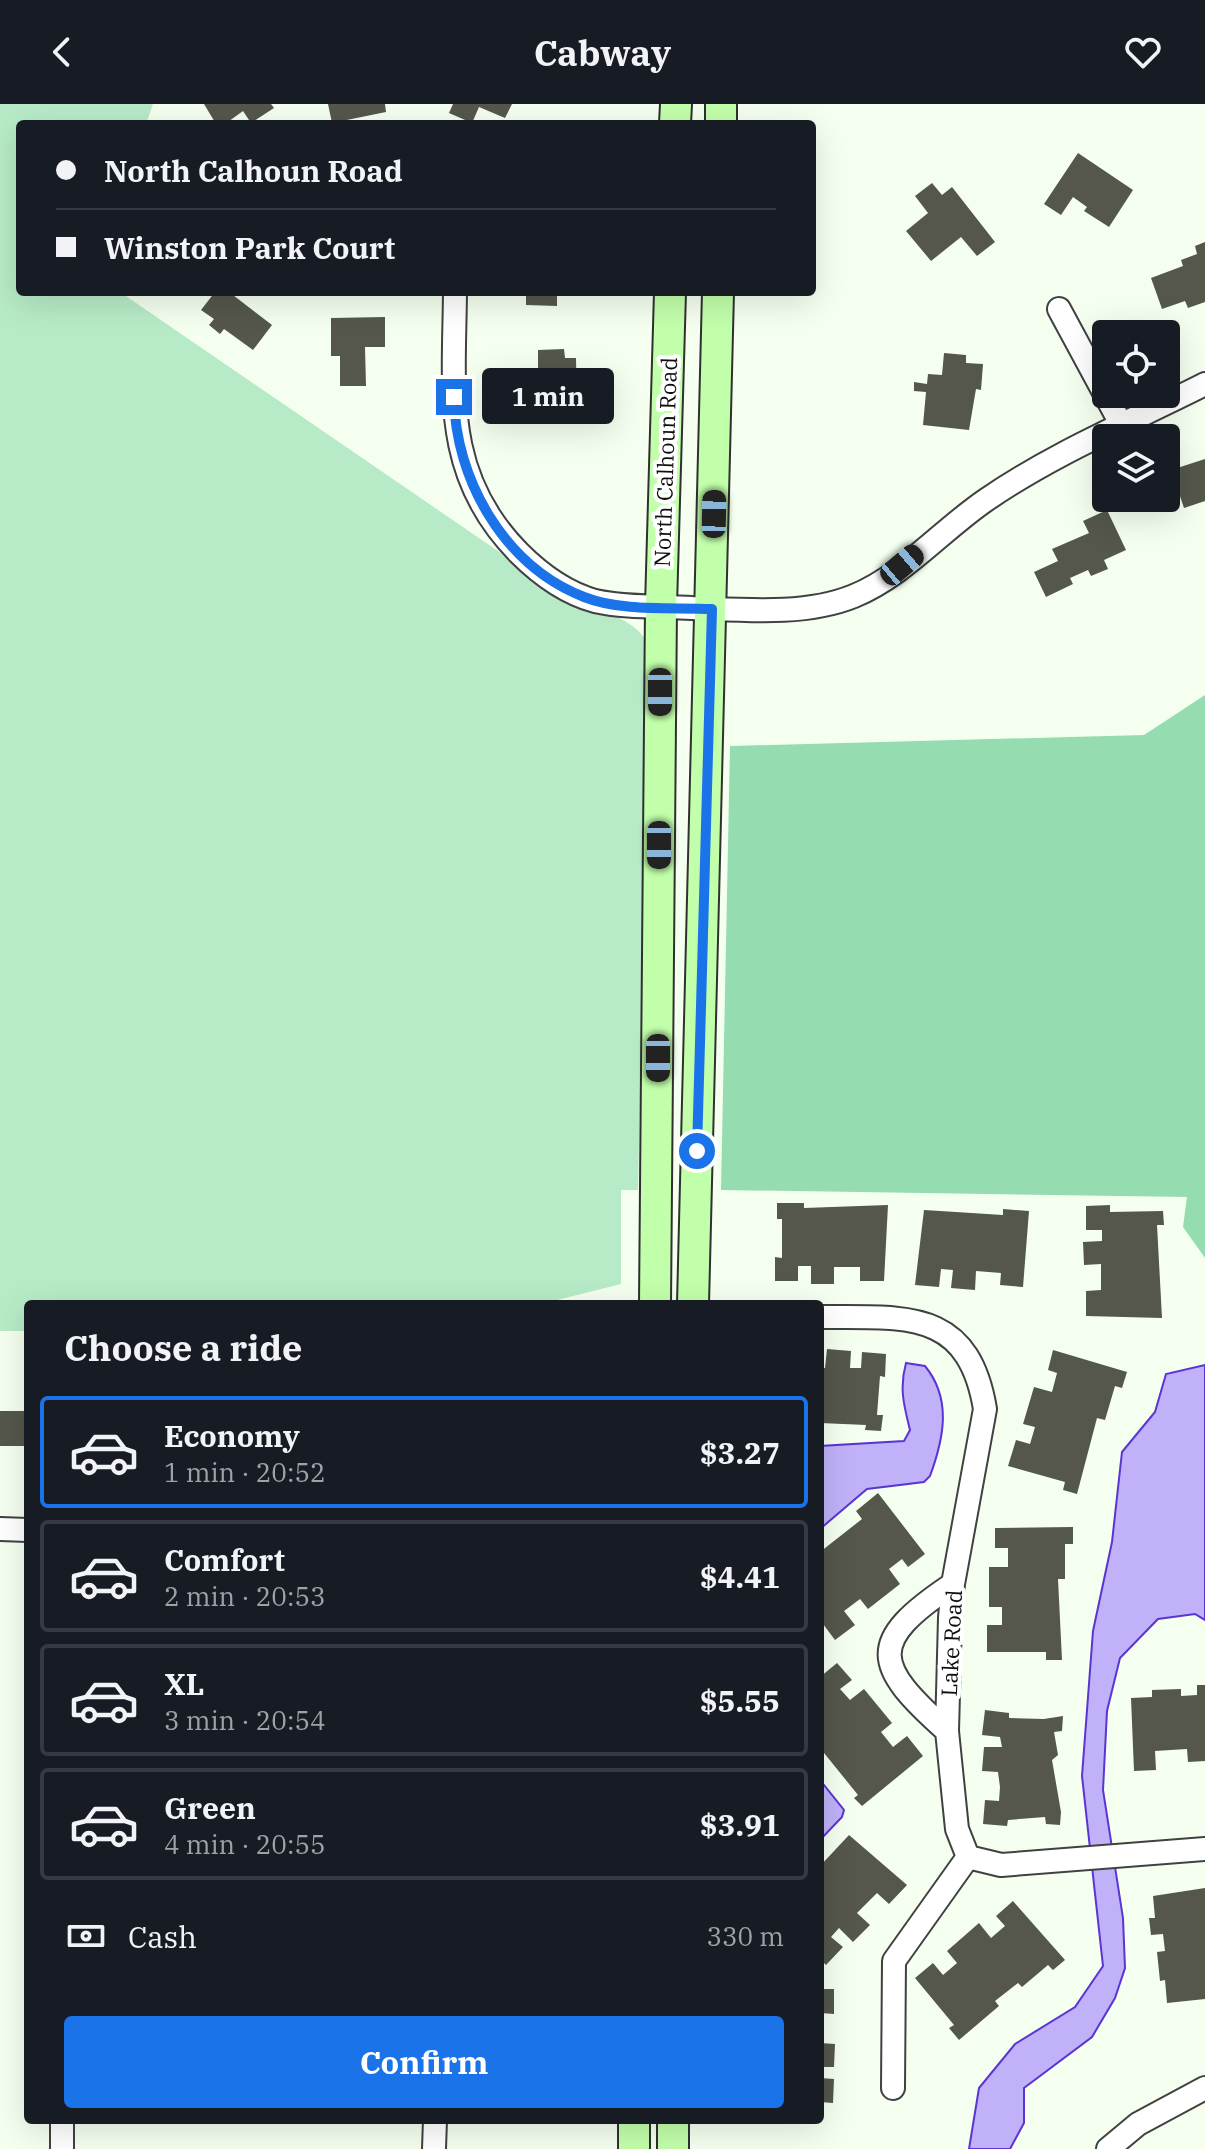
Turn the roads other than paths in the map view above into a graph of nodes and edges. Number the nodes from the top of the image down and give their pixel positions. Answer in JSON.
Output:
{"nodes":[{"id":1,"x":455,"y":296,"type":"edge"},
{"id":2,"x":670,"y":296,"type":"edge"},
{"id":3,"x":718,"y":296,"type":"edge"},
{"id":4,"x":1059,"y":309,"type":"dead end"},
{"id":5,"x":1205,"y":384,"type":"edge"},
{"id":6,"x":1120,"y":422,"type":"junction"},
{"id":7,"x":661,"y":606,"type":"junction"},
{"id":8,"x":712,"y":609,"type":"junction"},
{"id":9,"x":655,"y":1300,"type":"edge"},
{"id":10,"x":693,"y":1300,"type":"edge"},
{"id":11,"x":824,"y":1317,"type":"edge"},
{"id":12,"x":0,"y":1529,"type":"edge"},
{"id":13,"x":24,"y":1530,"type":"edge"},
{"id":14,"x":953,"y":1584,"type":"junction"},
{"id":15,"x":947,"y":1731,"type":"junction"},
{"id":16,"x":1205,"y":1849,"type":"edge"},
{"id":17,"x":968,"y":1857,"type":"junction"},
{"id":18,"x":893,"y":2088,"type":"dead end"},
{"id":19,"x":1205,"y":2088,"type":"edge"},
{"id":20,"x":62,"y":2124,"type":"edge"},
{"id":21,"x":435,"y":2124,"type":"edge"},
{"id":22,"x":634,"y":2124,"type":"edge"},
{"id":23,"x":673,"y":2124,"type":"edge"},
{"id":24,"x":62,"y":2149,"type":"edge"},
{"id":25,"x":434,"y":2149,"type":"edge"},
{"id":26,"x":634,"y":2149,"type":"edge"},
{"id":27,"x":673,"y":2149,"type":"edge"},
{"id":28,"x":1108,"y":2149,"type":"edge"}],
"edges":[{"from":1,"to":7,"type":"street"},
{"from":2,"to":7,"type":"main road","name":"North Calhoun Road"},
{"from":3,"to":8,"type":"main road"},
{"from":4,"to":6,"type":"street"},
{"from":5,"to":6,"type":"street"},
{"from":6,"to":8,"type":"street"},
{"from":7,"to":8,"type":"street"},
{"from":7,"to":9,"type":"main road","name":"North Calhoun Road"},
{"from":8,"to":10,"type":"main road"},
{"from":11,"to":14,"type":"street","name":"Lake Road"},
{"from":12,"to":13,"type":"street"},
{"from":14,"to":15,"type":"street","name":"Lake Road"},
{"from":14,"to":15,"type":"street"},
{"from":15,"to":17,"type":"street","name":"Lake Road"},
{"from":16,"to":17,"type":"street"},
{"from":17,"to":18,"type":"street"},
{"from":19,"to":28,"type":"street"},
{"from":20,"to":24,"type":"street"},
{"from":21,"to":25,"type":"street"},
{"from":22,"to":26,"type":"main road"},
{"from":23,"to":27,"type":"main road"}]}
